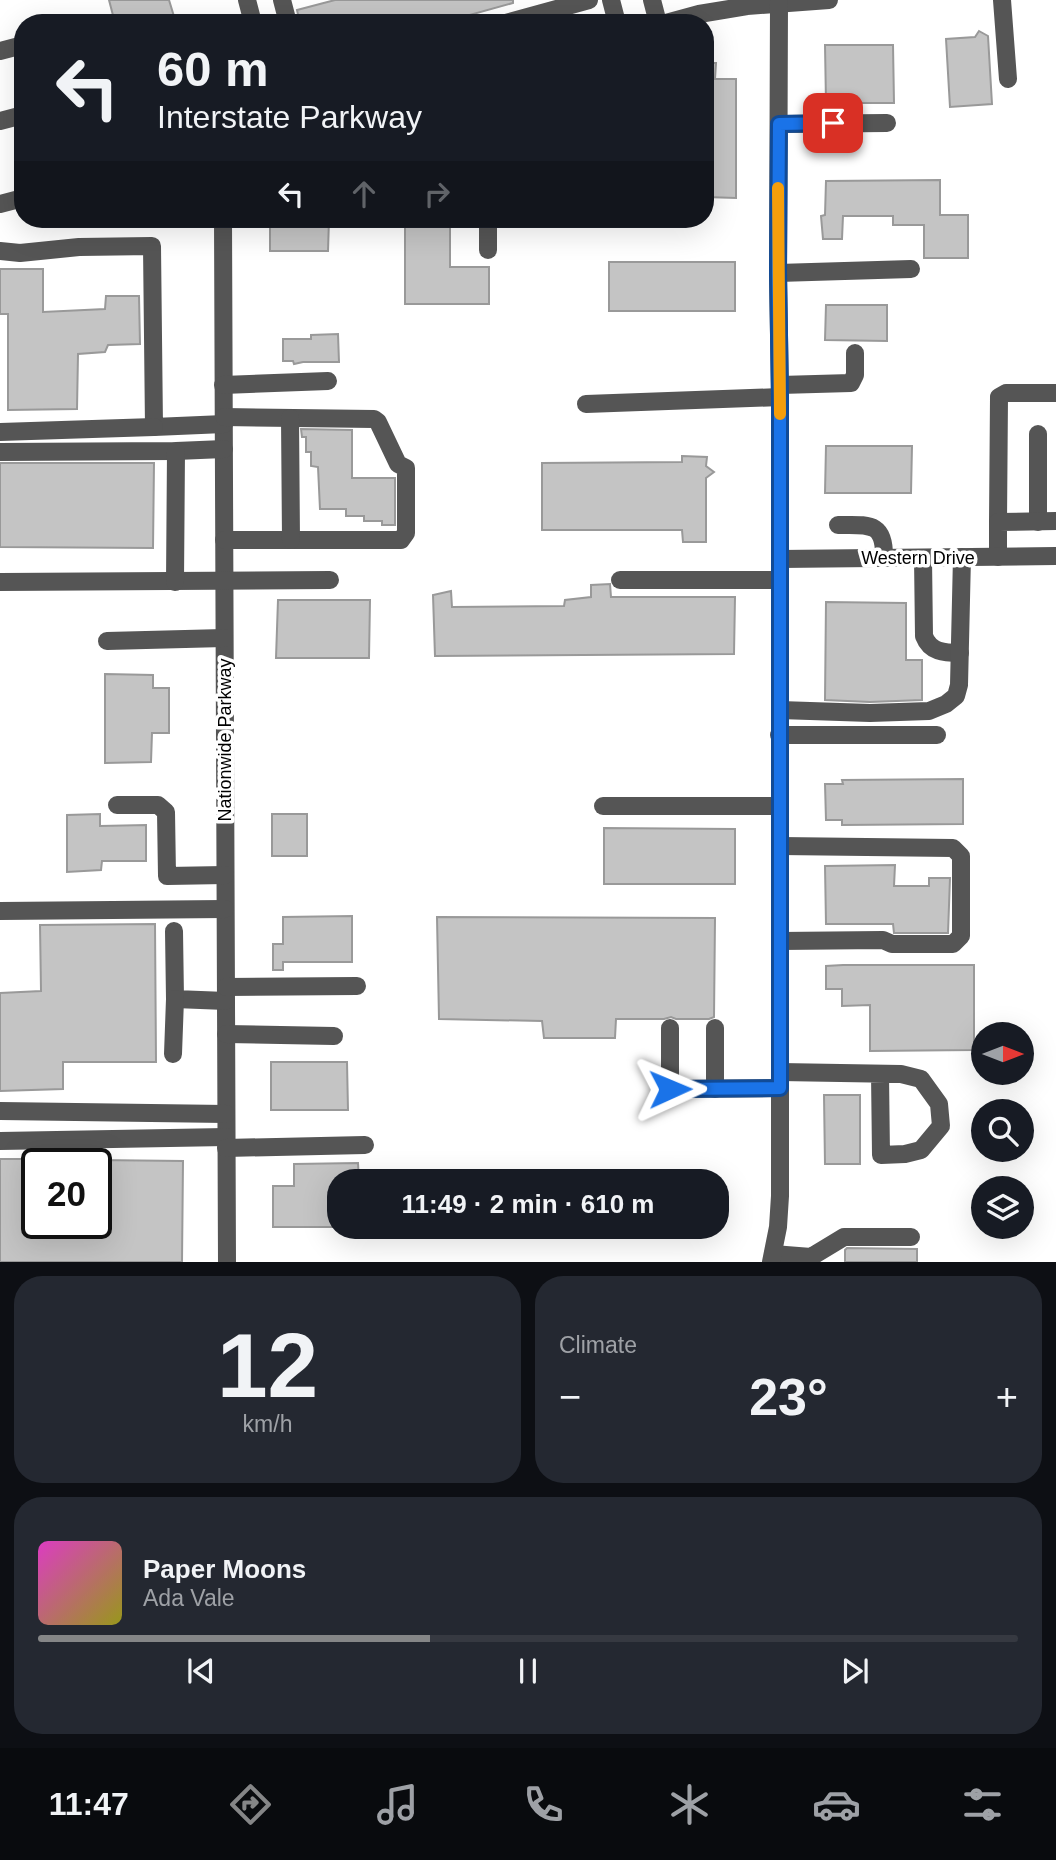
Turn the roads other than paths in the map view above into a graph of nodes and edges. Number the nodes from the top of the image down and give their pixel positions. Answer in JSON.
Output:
{"nodes":[{"id":1,"x":589,"y":0,"type":"edge"},
{"id":2,"x":829,"y":0,"type":"edge"},
{"id":3,"x":1002,"y":0,"type":"edge"},
{"id":4,"x":774,"y":2,"type":"edge"},
{"id":5,"x":538,"y":14,"type":"edge"},
{"id":6,"x":699,"y":14,"type":"edge"},
{"id":7,"x":1008,"y":79,"type":"dead end"},
{"id":8,"x":887,"y":123,"type":"dead end"},
{"id":9,"x":779,"y":124,"type":"junction"},
{"id":10,"x":223,"y":228,"type":"edge"},
{"id":11,"x":488,"y":228,"type":"edge"},
{"id":12,"x":488,"y":250,"type":"dead end"},
{"id":13,"x":0,"y":251,"type":"edge"},
{"id":14,"x":911,"y":269,"type":"dead end"},
{"id":15,"x":778,"y":272,"type":"junction"},
{"id":16,"x":855,"y":353,"type":"dead end"},
{"id":17,"x":328,"y":382,"type":"dead end"},
{"id":18,"x":223,"y":385,"type":"junction"},
{"id":19,"x":780,"y":391,"type":"junction"},
{"id":20,"x":1056,"y":393,"type":"edge"},
{"id":21,"x":586,"y":404,"type":"dead end"},
{"id":22,"x":290,"y":418,"type":"junction"},
{"id":23,"x":224,"y":421,"type":"junction"},
{"id":24,"x":154,"y":427,"type":"junction"},
{"id":25,"x":0,"y":432,"type":"edge"},
{"id":26,"x":1038,"y":435,"type":"dead end"},
{"id":27,"x":224,"y":449,"type":"junction"},
{"id":28,"x":176,"y":451,"type":"junction"},
{"id":29,"x":0,"y":452,"type":"edge"},
{"id":30,"x":1047,"y":521,"type":"edge"},
{"id":31,"x":999,"y":522,"type":"junction"},
{"id":32,"x":838,"y":525,"type":"dead end"},
{"id":33,"x":224,"y":540,"type":"junction"},
{"id":34,"x":291,"y":540,"type":"junction"},
{"id":35,"x":1056,"y":556,"type":"edge"},
{"id":36,"x":962,"y":557,"type":"junction"},
{"id":37,"x":998,"y":557,"type":"junction"},
{"id":38,"x":884,"y":558,"type":"junction"},
{"id":39,"x":923,"y":558,"type":"junction"},
{"id":40,"x":780,"y":559,"type":"junction"},
{"id":41,"x":224,"y":580,"type":"junction"},
{"id":42,"x":330,"y":580,"type":"dead end"},
{"id":43,"x":620,"y":580,"type":"dead end"},
{"id":44,"x":780,"y":580,"type":"junction"},
{"id":45,"x":0,"y":582,"type":"edge"},
{"id":46,"x":175,"y":582,"type":"junction"},
{"id":47,"x":224,"y":638,"type":"junction"},
{"id":48,"x":107,"y":641,"type":"dead end"},
{"id":49,"x":960,"y":653,"type":"junction"},
{"id":50,"x":780,"y":710,"type":"junction"},
{"id":51,"x":937,"y":734,"type":"dead end"},
{"id":52,"x":779,"y":735,"type":"junction"},
{"id":53,"x":117,"y":805,"type":"dead end"},
{"id":54,"x":603,"y":806,"type":"dead end"},
{"id":55,"x":780,"y":806,"type":"junction"},
{"id":56,"x":780,"y":846,"type":"junction"},
{"id":57,"x":225,"y":875,"type":"junction"},
{"id":58,"x":225,"y":909,"type":"junction"},
{"id":59,"x":0,"y":911,"type":"edge"},
{"id":60,"x":174,"y":931,"type":"dead end"},
{"id":61,"x":780,"y":941,"type":"junction"},
{"id":62,"x":357,"y":986,"type":"dead end"},
{"id":63,"x":226,"y":994,"type":"junction"},
{"id":64,"x":175,"y":999,"type":"junction"},
{"id":65,"x":670,"y":1028,"type":"dead end"},
{"id":66,"x":715,"y":1028,"type":"dead end"},
{"id":67,"x":226,"y":1034,"type":"junction"},
{"id":68,"x":334,"y":1036,"type":"dead end"},
{"id":69,"x":173,"y":1054,"type":"dead end"},
{"id":70,"x":880,"y":1074,"type":"junction"},
{"id":71,"x":780,"y":1080,"type":"junction"},
{"id":72,"x":715,"y":1089,"type":"junction"},
{"id":73,"x":0,"y":1111,"type":"edge"},
{"id":74,"x":226,"y":1114,"type":"junction"},
{"id":75,"x":0,"y":1141,"type":"edge"},
{"id":76,"x":226,"y":1142,"type":"junction"},
{"id":77,"x":365,"y":1145,"type":"dead end"},
{"id":78,"x":911,"y":1237,"type":"dead end"},
{"id":79,"x":772,"y":1258,"type":"edge"},
{"id":80,"x":227,"y":1262,"type":"edge"}],
"edges":[{"from":1,"to":5,"type":"street"},
{"from":2,"to":4,"type":"street"},
{"from":3,"to":7,"type":"street"},
{"from":4,"to":6,"type":"street"},
{"from":4,"to":9,"type":"street"},
{"from":8,"to":9,"type":"street"},
{"from":9,"to":15,"type":"street"},
{"from":10,"to":18,"type":"street","name":"Nationwide Parkway"},
{"from":11,"to":12,"type":"street"},
{"from":13,"to":24,"type":"street"},
{"from":14,"to":15,"type":"street"},
{"from":15,"to":19,"type":"street"},
{"from":16,"to":19,"type":"street"},
{"from":17,"to":18,"type":"street"},
{"from":18,"to":23,"type":"street","name":"Nationwide Parkway"},
{"from":19,"to":21,"type":"street"},
{"from":19,"to":40,"type":"street"},
{"from":20,"to":31,"type":"street"},
{"from":22,"to":23,"type":"street"},
{"from":22,"to":34,"type":"street"},
{"from":22,"to":34,"type":"street"},
{"from":23,"to":24,"type":"street"},
{"from":23,"to":27,"type":"street","name":"Nationwide Parkway"},
{"from":24,"to":25,"type":"street"},
{"from":26,"to":30,"type":"street"},
{"from":27,"to":28,"type":"street"},
{"from":27,"to":33,"type":"street","name":"Nationwide Parkway"},
{"from":28,"to":29,"type":"street"},
{"from":28,"to":46,"type":"street"},
{"from":30,"to":31,"type":"street"},
{"from":31,"to":37,"type":"street"},
{"from":32,"to":38,"type":"street"},
{"from":33,"to":34,"type":"street"},
{"from":33,"to":41,"type":"street","name":"Nationwide Parkway"},
{"from":35,"to":37,"type":"street","name":"Western Drive"},
{"from":36,"to":37,"type":"street","name":"Western Drive"},
{"from":36,"to":39,"type":"street","name":"Western Drive"},
{"from":36,"to":49,"type":"street"},
{"from":38,"to":39,"type":"street","name":"Western Drive"},
{"from":38,"to":40,"type":"street","name":"Western Drive"},
{"from":39,"to":49,"type":"street"},
{"from":40,"to":44,"type":"street"},
{"from":41,"to":42,"type":"street"},
{"from":41,"to":46,"type":"street"},
{"from":41,"to":47,"type":"street","name":"Nationwide Parkway"},
{"from":43,"to":44,"type":"street"},
{"from":44,"to":50,"type":"street"},
{"from":45,"to":46,"type":"street"},
{"from":47,"to":48,"type":"street"},
{"from":47,"to":57,"type":"street","name":"Nationwide Parkway"},
{"from":49,"to":50,"type":"street"},
{"from":50,"to":52,"type":"street"},
{"from":51,"to":52,"type":"street"},
{"from":52,"to":55,"type":"street"},
{"from":53,"to":57,"type":"street"},
{"from":54,"to":55,"type":"street"},
{"from":55,"to":56,"type":"street"},
{"from":56,"to":61,"type":"street"},
{"from":56,"to":61,"type":"street"},
{"from":57,"to":58,"type":"street","name":"Nationwide Parkway"},
{"from":58,"to":59,"type":"street"},
{"from":58,"to":63,"type":"street","name":"Nationwide Parkway"},
{"from":60,"to":64,"type":"street"},
{"from":61,"to":71,"type":"street"},
{"from":62,"to":63,"type":"street"},
{"from":63,"to":64,"type":"street"},
{"from":63,"to":67,"type":"street","name":"Nationwide Parkway"},
{"from":64,"to":69,"type":"street"},
{"from":65,"to":72,"type":"street"},
{"from":66,"to":72,"type":"street"},
{"from":67,"to":68,"type":"street"},
{"from":67,"to":74,"type":"street","name":"Nationwide Parkway"},
{"from":70,"to":70,"type":"street"},
{"from":70,"to":71,"type":"street"},
{"from":71,"to":72,"type":"street"},
{"from":71,"to":79,"type":"street"},
{"from":73,"to":74,"type":"street"},
{"from":74,"to":76,"type":"street","name":"Nationwide Parkway"},
{"from":75,"to":76,"type":"street"},
{"from":76,"to":77,"type":"street"},
{"from":76,"to":80,"type":"street","name":"Nationwide Parkway"},
{"from":78,"to":79,"type":"street"}]}
